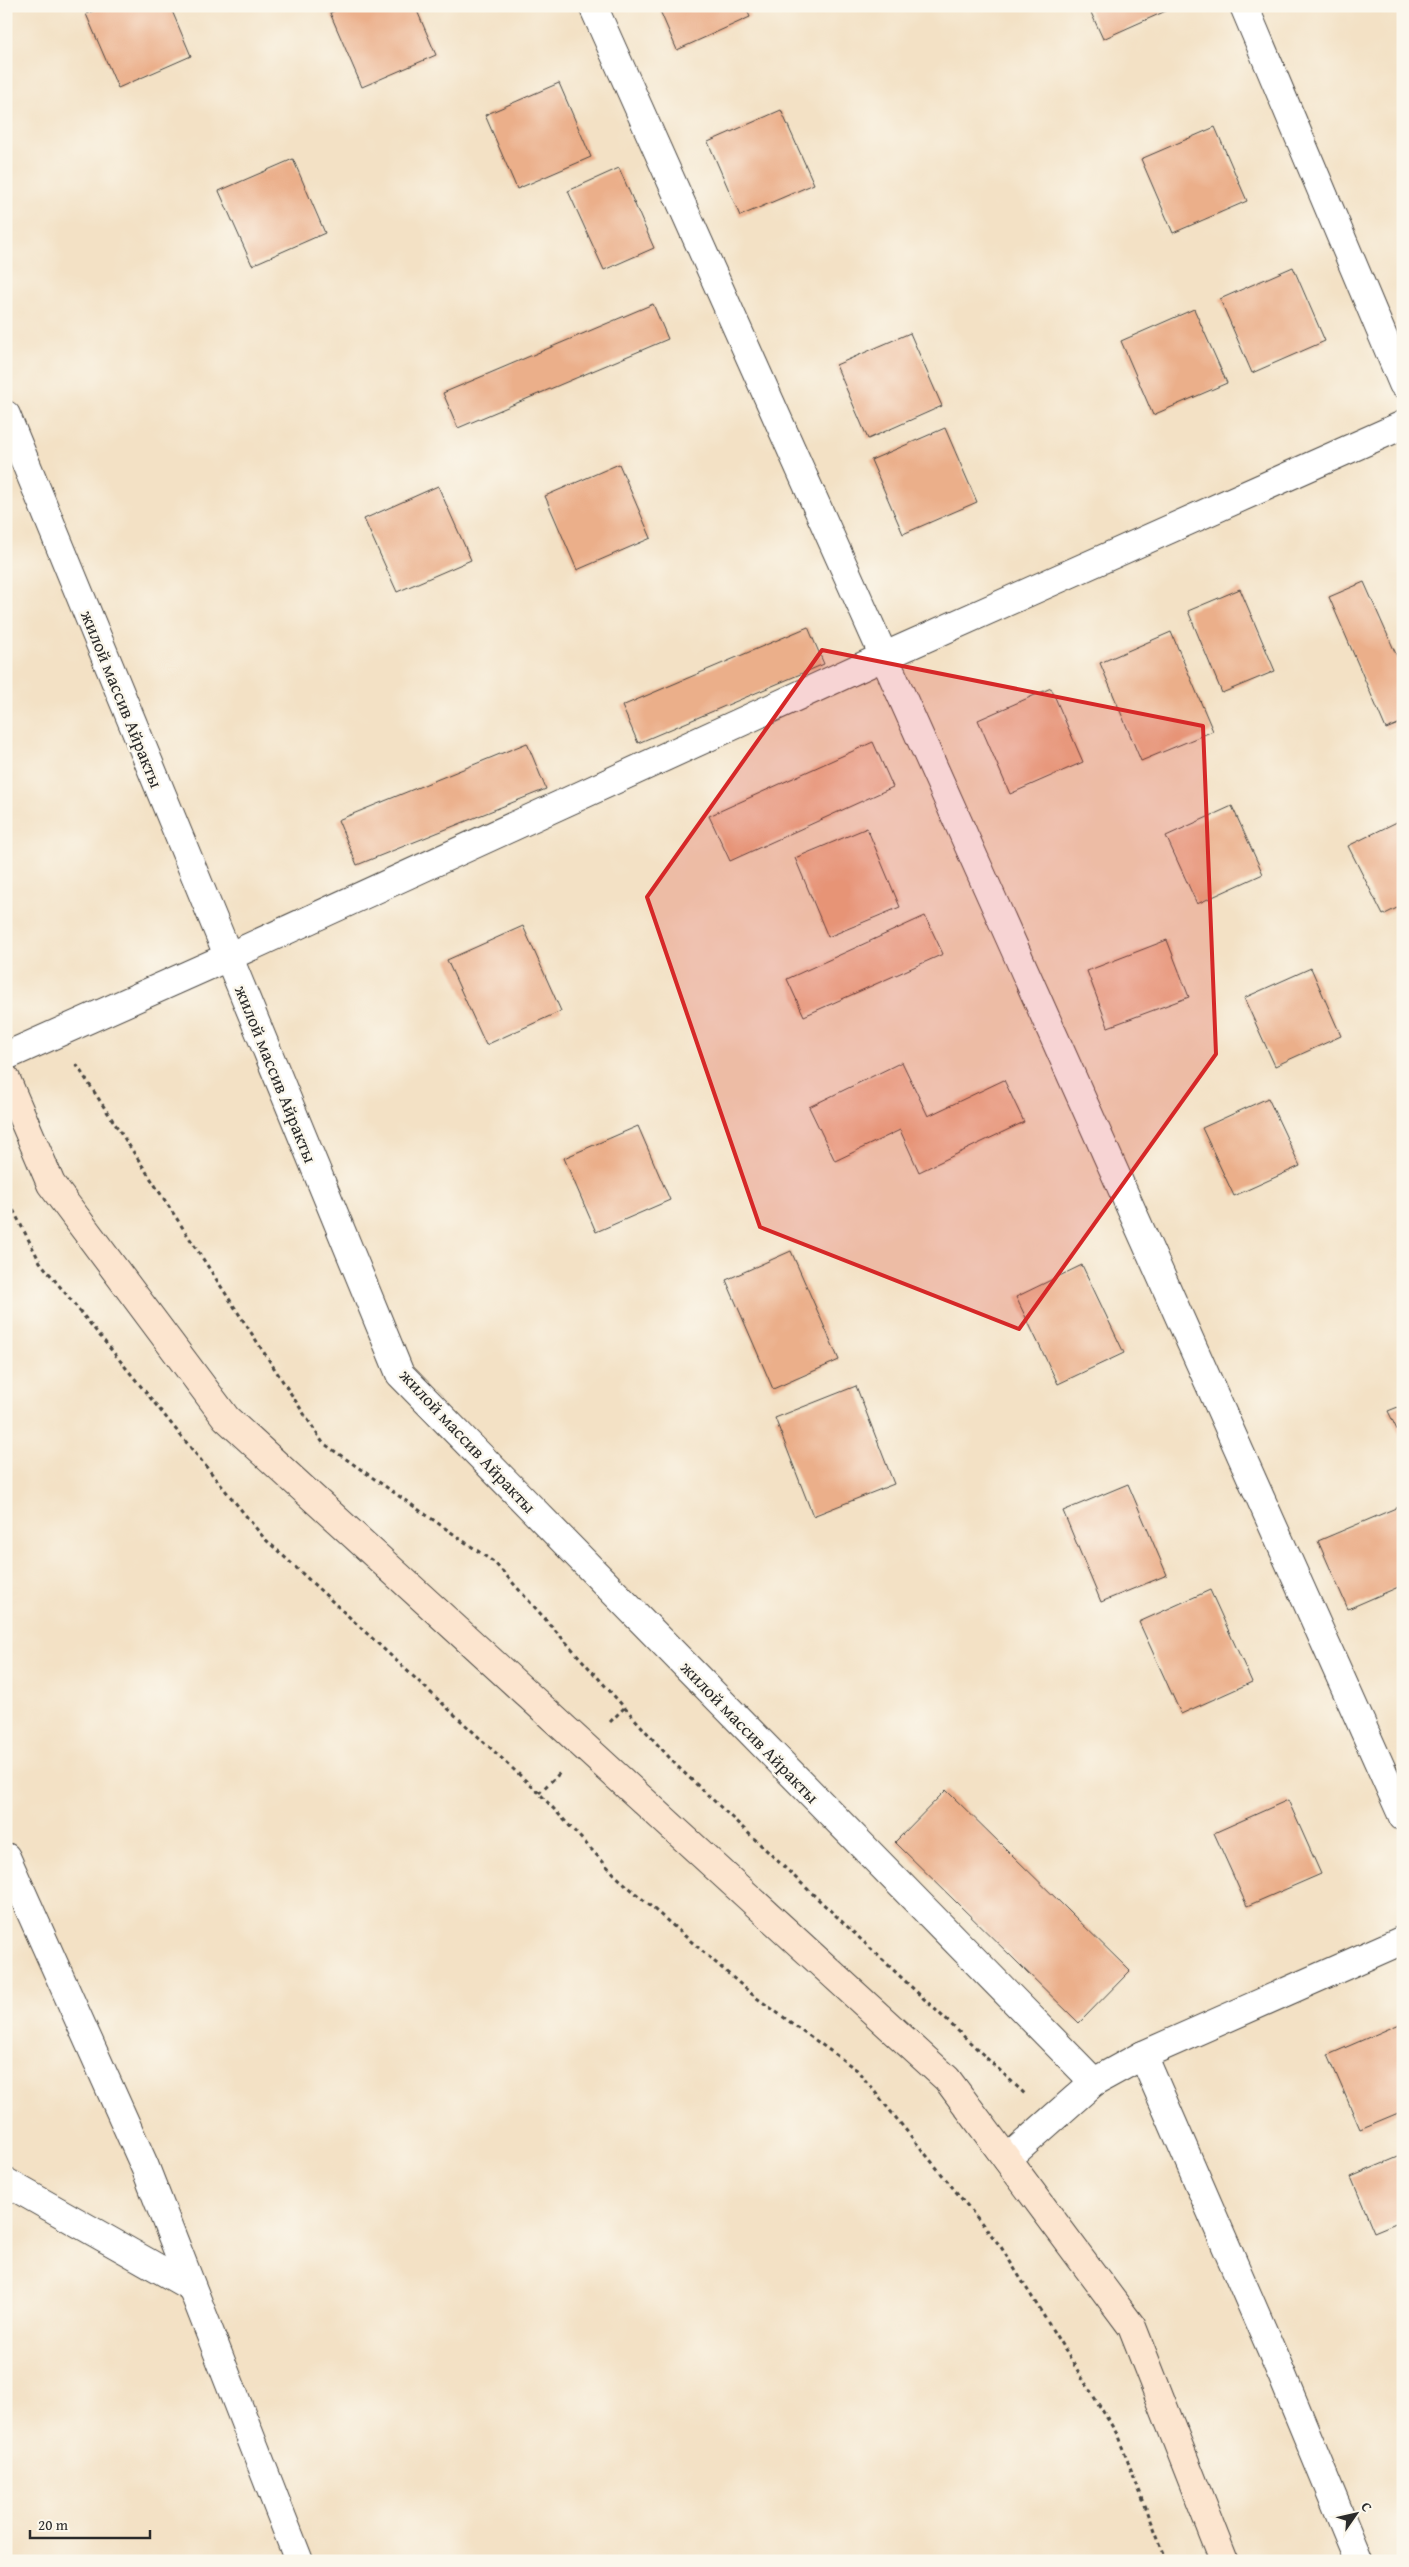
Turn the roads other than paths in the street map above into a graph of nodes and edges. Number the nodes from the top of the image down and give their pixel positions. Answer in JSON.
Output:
{"nodes":[{"id":1,"x":592,"y":6,"type":"edge"},
{"id":2,"x":1244,"y":6,"type":"edge"},
{"id":3,"x":1403,"y":384,"type":"edge"},
{"id":4,"x":6,"y":415,"type":"edge"},
{"id":5,"x":1403,"y":425,"type":"edge"},
{"id":6,"x":883,"y":657,"type":"junction"},
{"id":7,"x":228,"y":957,"type":"junction"},
{"id":8,"x":6,"y":1056,"type":"edge"},
{"id":9,"x":6,"y":1079,"type":"edge"},
{"id":10,"x":1403,"y":1817,"type":"edge"},
{"id":11,"x":6,"y":1857,"type":"edge"},
{"id":12,"x":1403,"y":1940,"type":"edge"},
{"id":13,"x":1143,"y":2055,"type":"junction"},
{"id":14,"x":1094,"y":2082,"type":"junction"},
{"id":15,"x":1007,"y":2159,"type":"junction"},
{"id":16,"x":6,"y":2182,"type":"edge"},
{"id":17,"x":191,"y":2287,"type":"junction"},
{"id":18,"x":300,"y":2561,"type":"edge"},
{"id":19,"x":1224,"y":2561,"type":"edge"},
{"id":20,"x":1359,"y":2561,"type":"edge"}],
"edges":[{"from":1,"to":6,"type":"street"},
{"from":2,"to":3,"type":"street"},
{"from":4,"to":7,"type":"street","name":"жилой массив Айракты"},
{"from":5,"to":6,"type":"street"},
{"from":6,"to":7,"type":"street"},
{"from":6,"to":10,"type":"street"},
{"from":7,"to":8,"type":"street"},
{"from":7,"to":14,"type":"street","name":"жилой массив Айракты"},
{"from":9,"to":15,"type":"main road"},
{"from":11,"to":17,"type":"street"},
{"from":12,"to":13,"type":"street"},
{"from":13,"to":14,"type":"street"},
{"from":13,"to":20,"type":"street"},
{"from":14,"to":15,"type":"street"},
{"from":15,"to":19,"type":"main road"},
{"from":16,"to":17,"type":"street"},
{"from":17,"to":18,"type":"street"}]}
